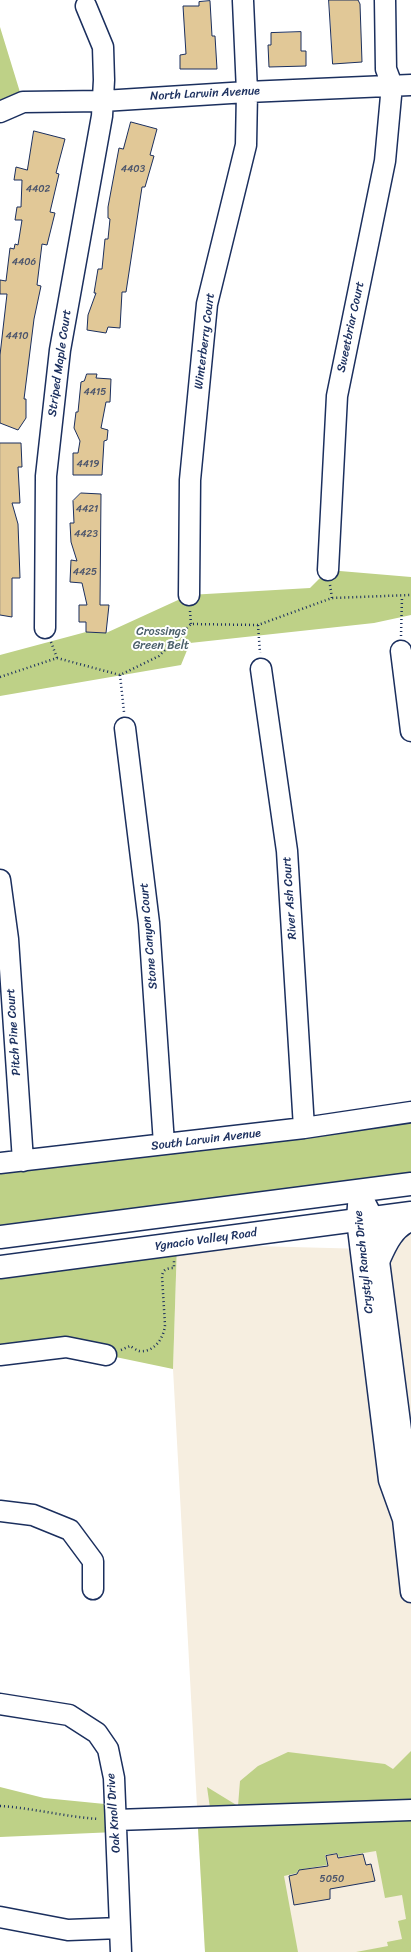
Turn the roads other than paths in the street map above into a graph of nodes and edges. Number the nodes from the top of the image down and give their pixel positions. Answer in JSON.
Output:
{"nodes":[{"id":1,"x":385,"y":0,"type":"edge"},
{"id":2,"x":243,"y":1,"type":"dead end"},
{"id":3,"x":86,"y":6,"type":"dead end"},
{"id":4,"x":402,"y":85,"type":"edge"},
{"id":5,"x":247,"y":92,"type":"junction"},
{"id":6,"x":104,"y":101,"type":"junction"},
{"id":7,"x":0,"y":112,"type":"edge"},
{"id":8,"x":328,"y":570,"type":"dead end"},
{"id":9,"x":189,"y":595,"type":"dead end"},
{"id":10,"x":45,"y":628,"type":"dead end"},
{"id":11,"x":401,"y":652,"type":"road end"},
{"id":12,"x":261,"y":669,"type":"road end"},
{"id":13,"x":126,"y":728,"type":"road end"},
{"id":14,"x":411,"y":731,"type":"edge"},
{"id":15,"x":0,"y":880,"type":"edge"},
{"id":16,"x":411,"y":1112,"type":"edge"},
{"id":17,"x":304,"y":1128,"type":"junction"},
{"id":18,"x":164,"y":1144,"type":"junction"},
{"id":19,"x":23,"y":1161,"type":"junction"},
{"id":20,"x":0,"y":1163,"type":"edge"},
{"id":21,"x":411,"y":1184,"type":"edge"},
{"id":22,"x":359,"y":1191,"type":"junction"},
{"id":23,"x":411,"y":1213,"type":"edge"},
{"id":24,"x":365,"y":1219,"type":"junction"},
{"id":25,"x":411,"y":1220,"type":"edge"},
{"id":26,"x":0,"y":1237,"type":"edge"},
{"id":27,"x":379,"y":1258,"type":"junction"},
{"id":28,"x":0,"y":1267,"type":"edge"},
{"id":29,"x":0,"y":1355,"type":"edge"},
{"id":30,"x":106,"y":1355,"type":"road end"},
{"id":31,"x":0,"y":1511,"type":"edge"},
{"id":32,"x":403,"y":1519,"type":"junction"},
{"id":33,"x":92,"y":1589,"type":"dead end"},
{"id":34,"x":411,"y":1592,"type":"edge"},
{"id":35,"x":0,"y":1704,"type":"edge"},
{"id":36,"x":411,"y":1810,"type":"edge"},
{"id":37,"x":116,"y":1820,"type":"junction"},
{"id":38,"x":0,"y":1917,"type":"edge"},
{"id":39,"x":120,"y":1928,"type":"junction"},
{"id":40,"x":121,"y":1952,"type":"edge"}],
"edges":[{"from":1,"to":4,"type":"street"},
{"from":2,"to":5,"type":"street","name":"Winterberry Court"},
{"from":3,"to":6,"type":"street","name":"Striped Maple Court"},
{"from":4,"to":5,"type":"street","name":"North Larwin Avenue"},
{"from":4,"to":8,"type":"street","name":"Sweetbriar Court"},
{"from":5,"to":6,"type":"street","name":"North Larwin Avenue"},
{"from":5,"to":9,"type":"street","name":"Winterberry Court"},
{"from":6,"to":7,"type":"street","name":"North Larwin Avenue"},
{"from":6,"to":10,"type":"street","name":"Striped Maple Court"},
{"from":11,"to":14,"type":"street"},
{"from":12,"to":17,"type":"street","name":"River Ash Court"},
{"from":13,"to":18,"type":"street","name":"Stone Canyon Court"},
{"from":15,"to":19,"type":"street","name":"Pitch Pine Court"},
{"from":16,"to":17,"type":"street","name":"South Larwin Avenue"},
{"from":17,"to":18,"type":"street","name":"South Larwin Avenue"},
{"from":18,"to":19,"type":"street","name":"South Larwin Avenue"},
{"from":19,"to":20,"type":"street","name":"South Larwin Avenue"},
{"from":21,"to":22,"type":"highway"},
{"from":22,"to":24,"type":"street","name":"Crystyl Ranch Drive"},
{"from":22,"to":26,"type":"highway"},
{"from":23,"to":24,"type":"highway","name":"Ygnacio Valley Road"},
{"from":24,"to":27,"type":"street","name":"Crystyl Ranch Drive"},
{"from":24,"to":28,"type":"highway","name":"Ygnacio Valley Road"},
{"from":24,"to":32,"type":"street","name":"Crystyl Ranch Drive"},
{"from":25,"to":27,"type":"highway"},
{"from":27,"to":32,"type":"street","name":"Crystyl Ranch Drive"},
{"from":29,"to":30,"type":"street"},
{"from":31,"to":33,"type":"street"},
{"from":32,"to":34,"type":"street","name":"Crystyl Ranch Drive"},
{"from":35,"to":37,"type":"street","name":"Oak Knoll Drive"},
{"from":36,"to":37,"type":"street"},
{"from":37,"to":39,"type":"street","name":"Oak Knoll Drive"},
{"from":38,"to":39,"type":"street"},
{"from":39,"to":40,"type":"street","name":"Oak Knoll Drive"}]}
